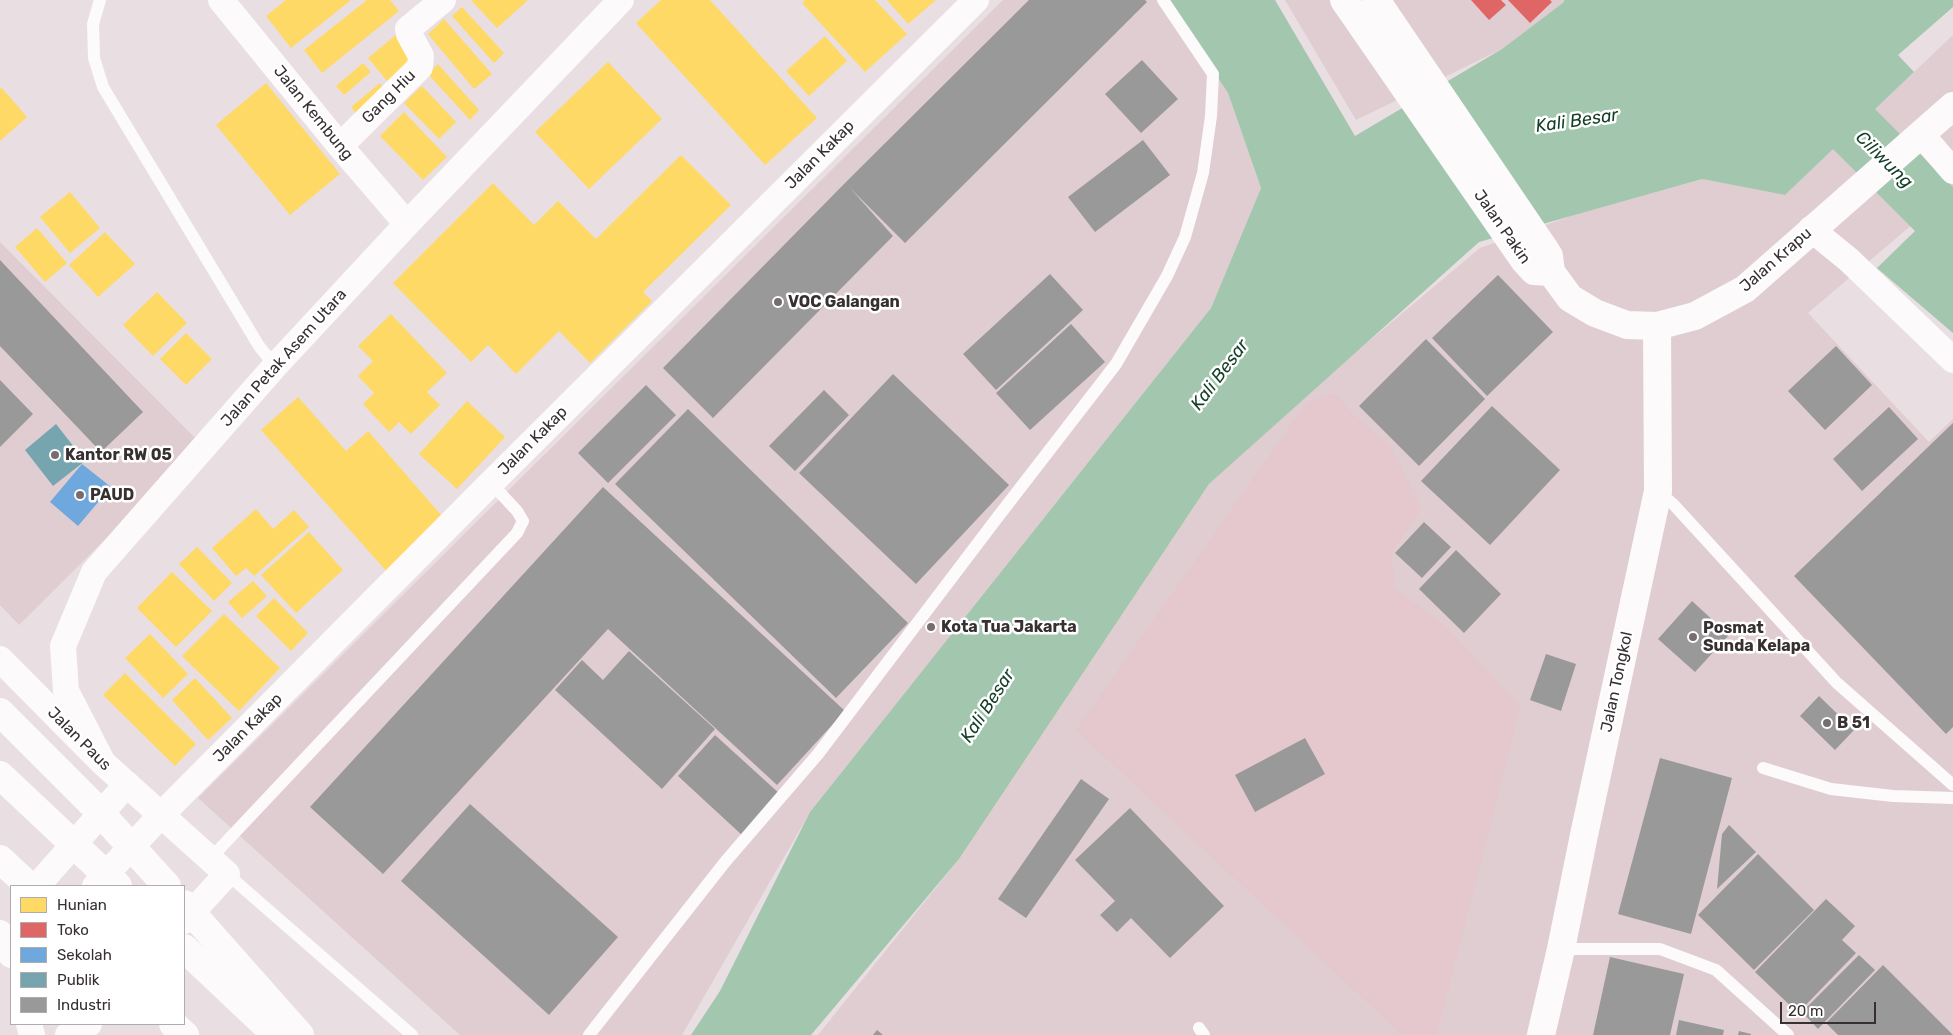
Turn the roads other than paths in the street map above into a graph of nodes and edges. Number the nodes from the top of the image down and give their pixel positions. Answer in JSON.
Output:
{"nodes":[{"id":1,"x":100,"y":0,"type":"edge"},
{"id":2,"x":221,"y":0,"type":"edge"},
{"id":3,"x":443,"y":0,"type":"edge"},
{"id":4,"x":622,"y":0,"type":"edge"},
{"id":5,"x":976,"y":0,"type":"edge"},
{"id":6,"x":1163,"y":0,"type":"edge"},
{"id":7,"x":1344,"y":0,"type":"edge"},
{"id":8,"x":1376,"y":0,"type":"edge"},
{"id":9,"x":1424,"y":92,"type":"junction"},
{"id":10,"x":1953,"y":106,"type":"edge"},
{"id":11,"x":1918,"y":137,"type":"junction"},
{"id":12,"x":340,"y":146,"type":"junction"},
{"id":13,"x":1953,"y":171,"type":"edge"},
{"id":14,"x":407,"y":224,"type":"junction"},
{"id":15,"x":1818,"y":224,"type":"junction"},
{"id":16,"x":1540,"y":260,"type":"joint"},
{"id":17,"x":1657,"y":326,"type":"junction"},
{"id":18,"x":1953,"y":360,"type":"edge"},
{"id":19,"x":275,"y":366,"type":"junction"},
{"id":20,"x":491,"y":483,"type":"junction"},
{"id":21,"x":1658,"y":490,"type":"junction"},
{"id":22,"x":0,"y":659,"type":"edge"},
{"id":23,"x":0,"y":712,"type":"edge"},
{"id":24,"x":103,"y":763,"type":"junction"},
{"id":25,"x":1763,"y":768,"type":"dead end"},
{"id":26,"x":0,"y":775,"type":"edge"},
{"id":27,"x":127,"y":784,"type":"junction"},
{"id":28,"x":1953,"y":785,"type":"edge"},
{"id":29,"x":1953,"y":798,"type":"edge"},
{"id":30,"x":162,"y":814,"type":"junction"},
{"id":31,"x":0,"y":859,"type":"edge"},
{"id":32,"x":218,"y":867,"type":"junction"},
{"id":33,"x":28,"y":885,"type":"edge"},
{"id":34,"x":38,"y":885,"type":"edge"},
{"id":35,"x":97,"y":885,"type":"edge"},
{"id":36,"x":117,"y":885,"type":"edge"},
{"id":37,"x":166,"y":885,"type":"edge"},
{"id":38,"x":185,"y":905,"type":"edge"},
{"id":39,"x":10,"y":917,"type":"edge"},
{"id":40,"x":185,"y":919,"type":"edge"},
{"id":41,"x":0,"y":929,"type":"edge"},
{"id":42,"x":0,"y":933,"type":"edge"},
{"id":43,"x":185,"y":949,"type":"edge"},
{"id":44,"x":1561,"y":949,"type":"junction"},
{"id":45,"x":10,"y":953,"type":"edge"},
{"id":46,"x":87,"y":1025,"type":"edge"},
{"id":47,"x":174,"y":1025,"type":"edge"},
{"id":48,"x":68,"y":1035,"type":"edge"},
{"id":49,"x":185,"y":1035,"type":"edge"},
{"id":50,"x":276,"y":1035,"type":"edge"},
{"id":51,"x":300,"y":1035,"type":"edge"},
{"id":52,"x":412,"y":1035,"type":"edge"},
{"id":53,"x":589,"y":1035,"type":"edge"},
{"id":54,"x":1540,"y":1035,"type":"edge"},
{"id":55,"x":1788,"y":1035,"type":"edge"}],
"edges":[{"from":1,"to":19,"type":"lane"},
{"from":2,"to":12,"type":"street","name":"Jalan Kembung"},
{"from":3,"to":12,"type":"street","name":"Gang Hiu"},
{"from":4,"to":14,"type":"street","name":"Jalan Petak Asem Utara"},
{"from":5,"to":20,"type":"street","name":"Jalan Kakap"},
{"from":6,"to":53,"type":"lane"},
{"from":7,"to":9,"type":"main road","name":"Jalan Pakin"},
{"from":8,"to":9,"type":"main road","name":"Jalan Pakin"},
{"from":9,"to":16,"type":"main road","name":"Jalan Pakin"},
{"from":10,"to":11,"type":"main road","name":"Jalan Krapu"},
{"from":11,"to":13,"type":"street"},
{"from":11,"to":15,"type":"main road","name":"Jalan Krapu"},
{"from":12,"to":14,"type":"street","name":"Jalan Kembung"},
{"from":14,"to":19,"type":"street","name":"Jalan Petak Asem Utara"},
{"from":15,"to":17,"type":"main road","name":"Jalan Krapu"},
{"from":15,"to":18,"type":"street"},
{"from":16,"to":17,"type":"main road","name":"Jalan Krapu"},
{"from":17,"to":21,"type":"main road","name":"Jalan Tongkol"},
{"from":19,"to":24,"type":"street","name":"Jalan Petak Asem Utara"},
{"from":20,"to":30,"type":"street","name":"Jalan Kakap"},
{"from":20,"to":32,"type":"lane"},
{"from":21,"to":28,"type":"lane"},
{"from":21,"to":44,"type":"main road","name":"Jalan Tongkol"},
{"from":22,"to":24,"type":"street","name":"Jalan Paus"},
{"from":23,"to":37,"type":"main road"},
{"from":24,"to":27,"type":"street","name":"Jalan Paus"},
{"from":25,"to":29,"type":"lane"},
{"from":26,"to":36,"type":"main road"},
{"from":27,"to":30,"type":"street","name":"Jalan Paus"},
{"from":27,"to":34,"type":"street"},
{"from":30,"to":32,"type":"street","name":"Jalan Paus"},
{"from":30,"to":35,"type":"street","name":"Jalan Kakap"},
{"from":31,"to":33,"type":"main road"},
{"from":32,"to":40,"type":"street"},
{"from":32,"to":52,"type":"lane"},
{"from":38,"to":51,"type":"main road"},
{"from":39,"to":41,"type":"street"},
{"from":42,"to":45,"type":"street"},
{"from":43,"to":50,"type":"main road"},
{"from":44,"to":54,"type":"main road","name":"Jalan Tongkol"},
{"from":44,"to":55,"type":"lane"},
{"from":46,"to":48,"type":"street"},
{"from":47,"to":49,"type":"main road"}]}
